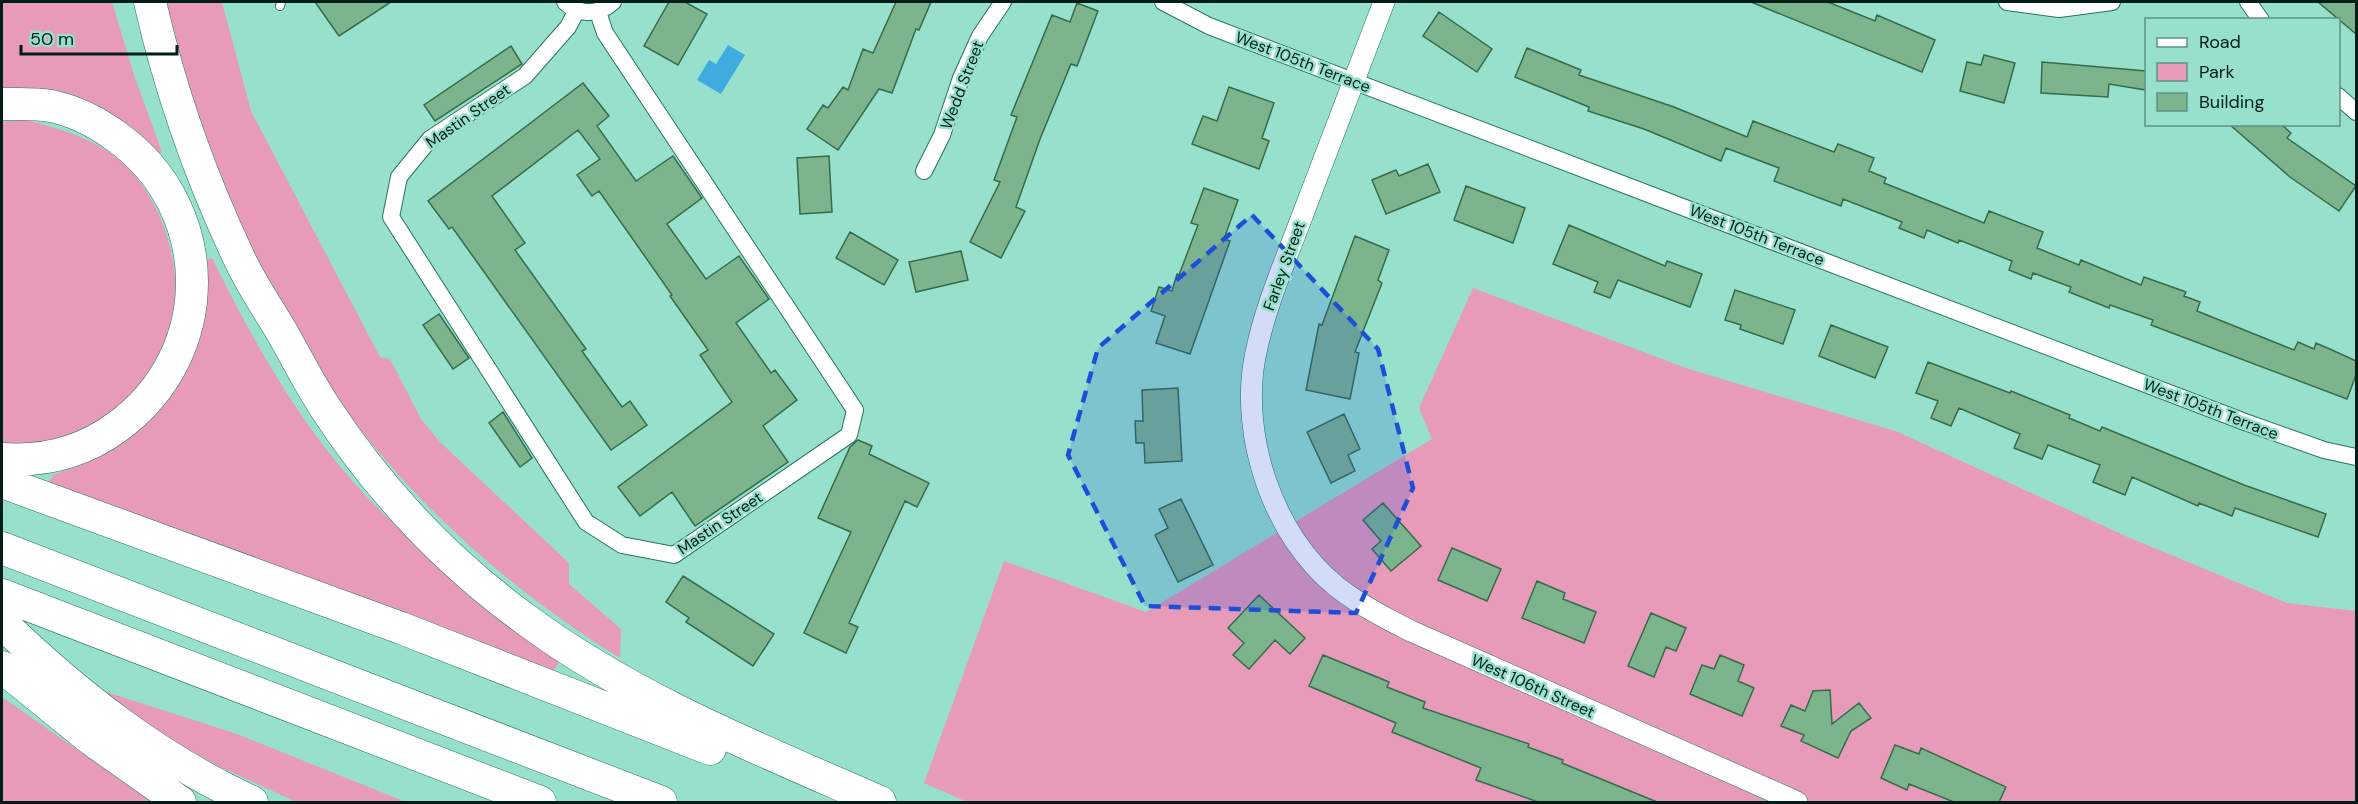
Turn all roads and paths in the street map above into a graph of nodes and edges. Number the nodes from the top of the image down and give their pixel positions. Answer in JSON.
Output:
{"nodes":[{"id":1,"x":150,"y":2,"type":"edge"},
{"id":2,"x":613,"y":2,"type":"edge"},
{"id":3,"x":1003,"y":2,"type":"edge"},
{"id":4,"x":1162,"y":2,"type":"edge"},
{"id":5,"x":1384,"y":2,"type":"edge"},
{"id":6,"x":2007,"y":2,"type":"edge"},
{"id":7,"x":2112,"y":2,"type":"edge"},
{"id":8,"x":2248,"y":2,"type":"edge"},
{"id":9,"x":571,"y":6,"type":"edge"},
{"id":10,"x":598,"y":12,"type":"junction"},
{"id":11,"x":2260,"y":18,"type":"edge"},
{"id":12,"x":1354,"y":81,"type":"junction"},
{"id":13,"x":2340,"y":98,"type":"edge"},
{"id":14,"x":2,"y":104,"type":"edge"},
{"id":15,"x":2356,"y":111,"type":"edge"},
{"id":16,"x":924,"y":171,"type":"dead end"},
{"id":17,"x":2356,"y":457,"type":"edge"},
{"id":18,"x":2,"y":459,"type":"edge"},
{"id":19,"x":2,"y":482,"type":"edge"},
{"id":20,"x":1293,"y":536,"type":"joint"},
{"id":21,"x":2,"y":548,"type":"edge"},
{"id":22,"x":2,"y":595,"type":"edge"},
{"id":23,"x":2,"y":623,"type":"edge"},
{"id":24,"x":2,"y":667,"type":"edge"},
{"id":25,"x":832,"y":781,"type":"junction"},
{"id":26,"x":180,"y":802,"type":"edge"},
{"id":27,"x":252,"y":802,"type":"edge"},
{"id":28,"x":540,"y":802,"type":"edge"},
{"id":29,"x":661,"y":802,"type":"edge"},
{"id":30,"x":880,"y":802,"type":"edge"},
{"id":31,"x":1797,"y":802,"type":"edge"}],
"edges":[{"from":1,"to":25,"type":"highway"},
{"from":2,"to":10,"type":"street"},
{"from":3,"to":16,"type":"street","name":"Wedd Street"},
{"from":4,"to":12,"type":"street","name":"West 105th Terrace"},
{"from":5,"to":12,"type":"street","name":"Farley Street"},
{"from":6,"to":7,"type":"street"},
{"from":8,"to":11,"type":"street"},
{"from":9,"to":10,"type":"street"},
{"from":9,"to":10,"type":"street","name":"Mastin Street"},
{"from":12,"to":17,"type":"street","name":"West 105th Terrace"},
{"from":12,"to":20,"type":"street","name":"Farley Street"},
{"from":13,"to":15,"type":"street"},
{"from":14,"to":18,"type":"highway"},
{"from":19,"to":25,"type":"highway"},
{"from":20,"to":31,"type":"street","name":"West 106th Street"},
{"from":21,"to":29,"type":"highway"},
{"from":22,"to":28,"type":"highway"},
{"from":23,"to":27,"type":"highway"},
{"from":24,"to":26,"type":"highway"},
{"from":25,"to":30,"type":"highway"}]}
